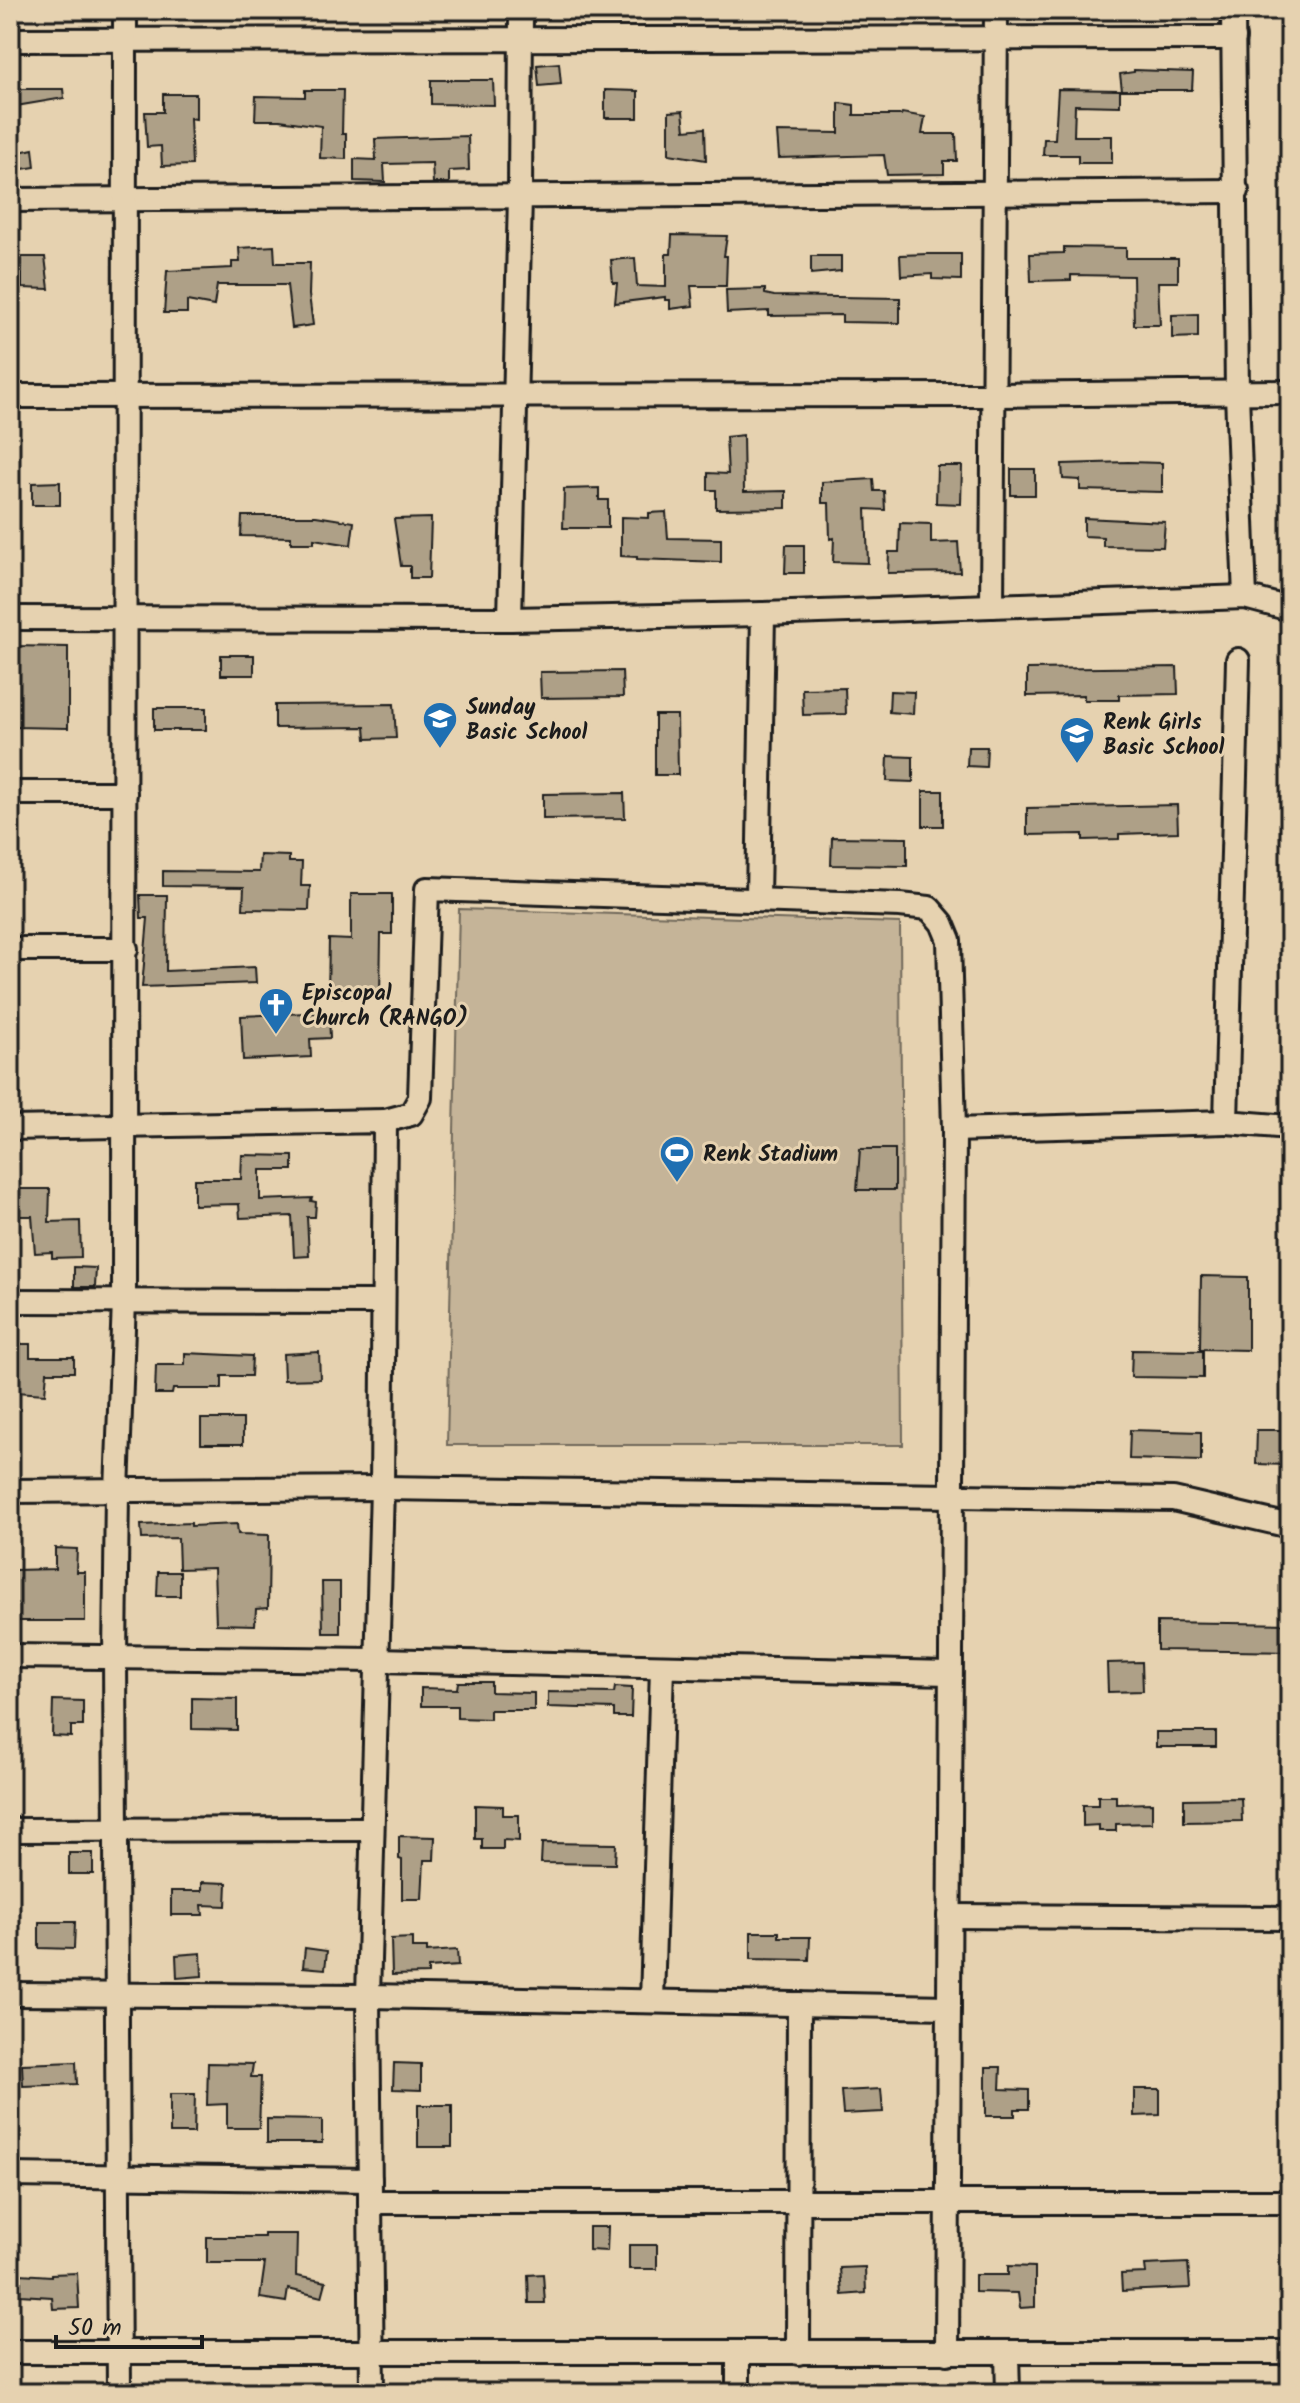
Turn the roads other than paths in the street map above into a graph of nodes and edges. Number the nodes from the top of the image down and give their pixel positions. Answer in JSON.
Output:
{"nodes":[{"id":1,"x":125,"y":10,"type":"edge"},
{"id":2,"x":521,"y":10,"type":"edge"},
{"id":3,"x":996,"y":10,"type":"edge"},
{"id":4,"x":1233,"y":10,"type":"edge"},
{"id":5,"x":1234,"y":38,"type":"junction"},
{"id":6,"x":996,"y":39,"type":"junction"},
{"id":7,"x":10,"y":40,"type":"edge"},
{"id":8,"x":126,"y":40,"type":"junction"},
{"id":9,"x":521,"y":40,"type":"junction"},
{"id":10,"x":1237,"y":191,"type":"junction"},
{"id":11,"x":995,"y":193,"type":"junction"},
{"id":12,"x":520,"y":196,"type":"junction"},
{"id":13,"x":126,"y":199,"type":"junction"},
{"id":14,"x":10,"y":200,"type":"edge"},
{"id":15,"x":1290,"y":392,"type":"edge"},
{"id":16,"x":1237,"y":394,"type":"junction"},
{"id":17,"x":992,"y":395,"type":"junction"},
{"id":18,"x":10,"y":396,"type":"edge"},
{"id":19,"x":516,"y":396,"type":"junction"},
{"id":20,"x":126,"y":398,"type":"junction"},
{"id":21,"x":1245,"y":597,"type":"junction"},
{"id":22,"x":992,"y":606,"type":"junction"},
{"id":23,"x":1290,"y":609,"type":"edge"},
{"id":24,"x":763,"y":614,"type":"junction"},
{"id":25,"x":10,"y":618,"type":"edge"},
{"id":26,"x":126,"y":618,"type":"junction"},
{"id":27,"x":510,"y":619,"type":"junction"},
{"id":28,"x":1238,"y":660,"type":"dead end"},
{"id":29,"x":10,"y":793,"type":"edge"},
{"id":30,"x":125,"y":793,"type":"junction"},
{"id":31,"x":758,"y":898,"type":"junction"},
{"id":32,"x":10,"y":949,"type":"edge"},
{"id":33,"x":126,"y":949,"type":"junction"},
{"id":34,"x":385,"y":1121,"type":"junction"},
{"id":35,"x":1226,"y":1122,"type":"junction"},
{"id":36,"x":124,"y":1127,"type":"junction"},
{"id":37,"x":1290,"y":1127,"type":"edge"},
{"id":38,"x":10,"y":1128,"type":"edge"},
{"id":39,"x":954,"y":1130,"type":"junction"},
{"id":40,"x":10,"y":1301,"type":"edge"},
{"id":41,"x":124,"y":1301,"type":"junction"},
{"id":42,"x":383,"y":1302,"type":"junction"},
{"id":43,"x":382,"y":1488,"type":"junction"},
{"id":44,"x":10,"y":1491,"type":"edge"},
{"id":45,"x":117,"y":1491,"type":"junction"},
{"id":46,"x":951,"y":1495,"type":"junction"},
{"id":47,"x":1290,"y":1526,"type":"edge"},
{"id":48,"x":10,"y":1656,"type":"edge"},
{"id":49,"x":115,"y":1656,"type":"junction"},
{"id":50,"x":376,"y":1660,"type":"junction"},
{"id":51,"x":662,"y":1667,"type":"junction"},
{"id":52,"x":950,"y":1673,"type":"junction"},
{"id":53,"x":371,"y":1829,"type":"junction"},
{"id":54,"x":10,"y":1830,"type":"edge"},
{"id":55,"x":116,"y":1830,"type":"junction"},
{"id":56,"x":949,"y":1916,"type":"junction"},
{"id":57,"x":1290,"y":1918,"type":"edge"},
{"id":58,"x":10,"y":1994,"type":"edge"},
{"id":59,"x":117,"y":1994,"type":"junction"},
{"id":60,"x":368,"y":1996,"type":"junction"},
{"id":61,"x":652,"y":2001,"type":"junction"},
{"id":62,"x":799,"y":2004,"type":"junction"},
{"id":63,"x":949,"y":2007,"type":"junction"},
{"id":64,"x":10,"y":2175,"type":"edge"},
{"id":65,"x":118,"y":2175,"type":"junction"},
{"id":66,"x":370,"y":2191,"type":"junction"},
{"id":67,"x":1290,"y":2202,"type":"edge"},
{"id":68,"x":797,"y":2203,"type":"junction"},
{"id":69,"x":948,"y":2204,"type":"junction"},
{"id":70,"x":10,"y":2352,"type":"edge"},
{"id":71,"x":119,"y":2352,"type":"junction"},
{"id":72,"x":1290,"y":2352,"type":"edge"},
{"id":73,"x":372,"y":2353,"type":"junction"},
{"id":74,"x":738,"y":2353,"type":"junction"},
{"id":75,"x":798,"y":2353,"type":"junction"},
{"id":76,"x":947,"y":2353,"type":"junction"},
{"id":77,"x":1007,"y":2353,"type":"junction"},
{"id":78,"x":119,"y":2393,"type":"edge"},
{"id":79,"x":372,"y":2393,"type":"edge"},
{"id":80,"x":738,"y":2393,"type":"edge"},
{"id":81,"x":1008,"y":2393,"type":"edge"}],
"edges":[{"from":1,"to":8,"type":"street"},
{"from":2,"to":9,"type":"street"},
{"from":3,"to":6,"type":"street"},
{"from":4,"to":5,"type":"street"},
{"from":5,"to":6,"type":"street"},
{"from":5,"to":10,"type":"street"},
{"from":6,"to":9,"type":"street"},
{"from":6,"to":11,"type":"street"},
{"from":7,"to":8,"type":"street"},
{"from":8,"to":9,"type":"street"},
{"from":8,"to":13,"type":"street"},
{"from":9,"to":12,"type":"street"},
{"from":10,"to":11,"type":"street"},
{"from":10,"to":16,"type":"street"},
{"from":11,"to":12,"type":"street"},
{"from":11,"to":17,"type":"street"},
{"from":12,"to":13,"type":"street"},
{"from":12,"to":19,"type":"street"},
{"from":13,"to":14,"type":"street"},
{"from":13,"to":20,"type":"street"},
{"from":15,"to":16,"type":"street"},
{"from":16,"to":17,"type":"street"},
{"from":16,"to":21,"type":"street"},
{"from":17,"to":19,"type":"street"},
{"from":17,"to":22,"type":"street"},
{"from":18,"to":20,"type":"street"},
{"from":19,"to":20,"type":"street"},
{"from":19,"to":27,"type":"street"},
{"from":20,"to":26,"type":"street"},
{"from":21,"to":22,"type":"street"},
{"from":21,"to":23,"type":"street"},
{"from":22,"to":24,"type":"street"},
{"from":24,"to":27,"type":"street"},
{"from":24,"to":31,"type":"street"},
{"from":25,"to":26,"type":"street"},
{"from":26,"to":27,"type":"street"},
{"from":26,"to":30,"type":"street"},
{"from":28,"to":35,"type":"street"},
{"from":29,"to":30,"type":"street"},
{"from":30,"to":33,"type":"street"},
{"from":31,"to":34,"type":"street"},
{"from":31,"to":39,"type":"street"},
{"from":32,"to":33,"type":"street"},
{"from":33,"to":36,"type":"street"},
{"from":34,"to":36,"type":"street"},
{"from":34,"to":42,"type":"street"},
{"from":35,"to":37,"type":"street"},
{"from":35,"to":39,"type":"street"},
{"from":36,"to":38,"type":"street"},
{"from":36,"to":41,"type":"street"},
{"from":39,"to":46,"type":"street"},
{"from":40,"to":41,"type":"street"},
{"from":41,"to":42,"type":"street"},
{"from":41,"to":45,"type":"street"},
{"from":42,"to":43,"type":"street"},
{"from":43,"to":45,"type":"street"},
{"from":43,"to":46,"type":"street"},
{"from":43,"to":50,"type":"street"},
{"from":44,"to":45,"type":"street"},
{"from":45,"to":49,"type":"street"},
{"from":46,"to":47,"type":"street"},
{"from":46,"to":52,"type":"street"},
{"from":48,"to":49,"type":"street"},
{"from":49,"to":50,"type":"street"},
{"from":49,"to":55,"type":"street"},
{"from":50,"to":51,"type":"street"},
{"from":50,"to":53,"type":"street"},
{"from":51,"to":52,"type":"street"},
{"from":51,"to":61,"type":"street"},
{"from":52,"to":56,"type":"street"},
{"from":53,"to":55,"type":"street"},
{"from":53,"to":60,"type":"street"},
{"from":54,"to":55,"type":"street"},
{"from":55,"to":59,"type":"street"},
{"from":56,"to":57,"type":"street"},
{"from":56,"to":63,"type":"street"},
{"from":58,"to":59,"type":"street"},
{"from":59,"to":60,"type":"street"},
{"from":59,"to":65,"type":"street"},
{"from":60,"to":61,"type":"street"},
{"from":60,"to":66,"type":"street"},
{"from":61,"to":62,"type":"street"},
{"from":62,"to":63,"type":"street"},
{"from":62,"to":68,"type":"street"},
{"from":63,"to":69,"type":"street"},
{"from":64,"to":65,"type":"street"},
{"from":65,"to":66,"type":"street"},
{"from":65,"to":71,"type":"street"},
{"from":66,"to":68,"type":"street"},
{"from":66,"to":73,"type":"street"},
{"from":67,"to":69,"type":"street"},
{"from":68,"to":69,"type":"street"},
{"from":68,"to":75,"type":"street"},
{"from":69,"to":76,"type":"street"},
{"from":70,"to":71,"type":"street"},
{"from":71,"to":73,"type":"street"},
{"from":71,"to":78,"type":"street"},
{"from":72,"to":77,"type":"street"},
{"from":73,"to":74,"type":"street"},
{"from":73,"to":79,"type":"street"},
{"from":74,"to":75,"type":"street"},
{"from":74,"to":80,"type":"street"},
{"from":75,"to":76,"type":"street"},
{"from":76,"to":77,"type":"street"},
{"from":77,"to":81,"type":"street"}]}
